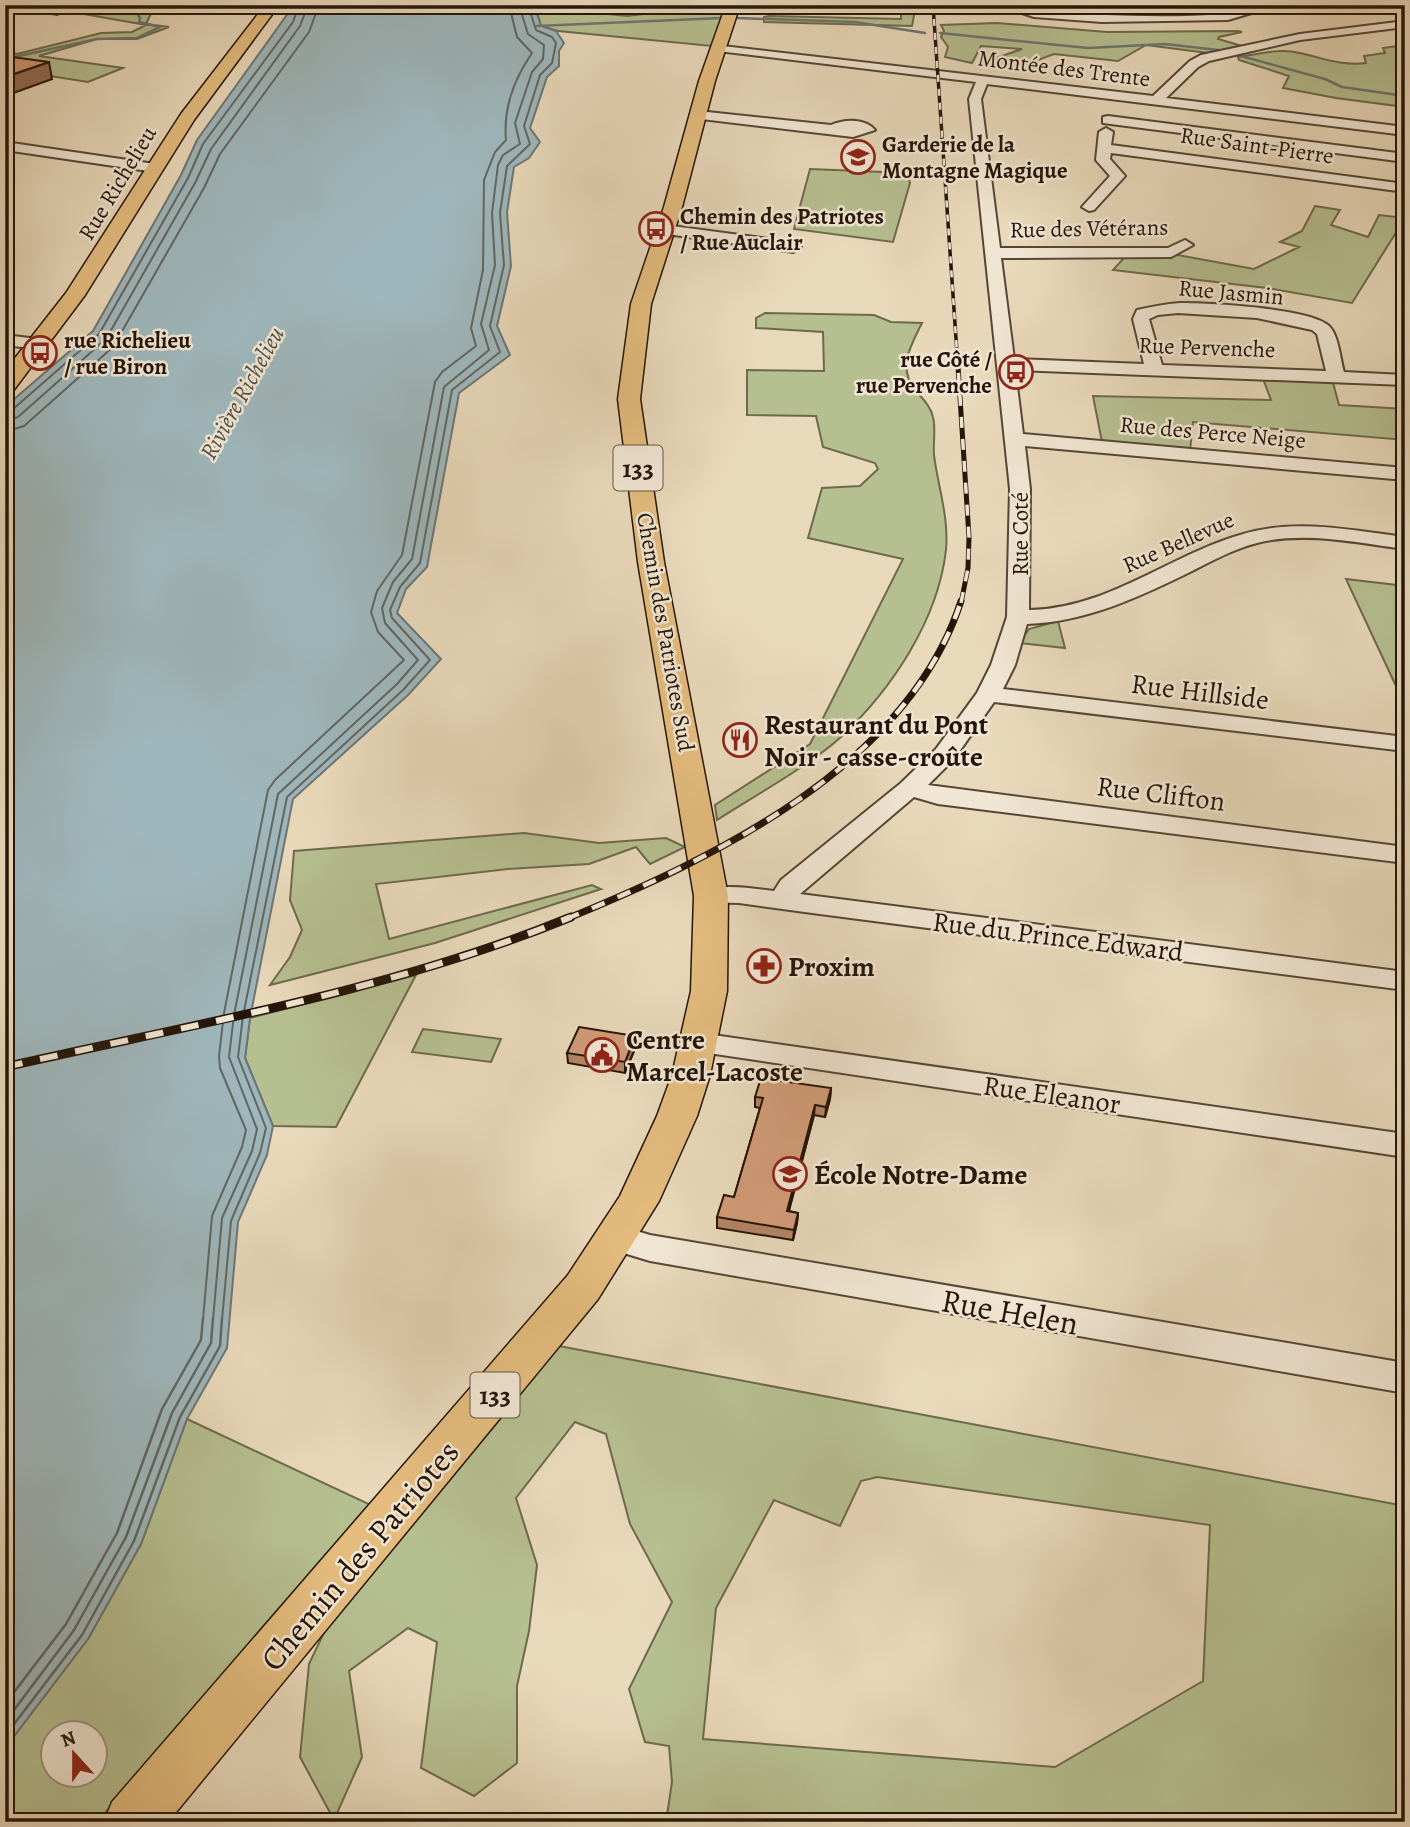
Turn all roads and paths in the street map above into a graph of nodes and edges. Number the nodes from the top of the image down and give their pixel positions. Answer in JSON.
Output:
{"nodes":[{"id":1,"x":15,"y":5,"type":"edge"},
{"id":2,"x":71,"y":5,"type":"edge"},
{"id":3,"x":272,"y":5,"type":"edge"},
{"id":4,"x":733,"y":5,"type":"edge"},
{"id":5,"x":1026,"y":5,"type":"edge"},
{"id":6,"x":1273,"y":5,"type":"edge"},
{"id":7,"x":1237,"y":16,"type":"junction"},
{"id":8,"x":1256,"y":22,"type":"dead end"},
{"id":9,"x":1405,"y":24,"type":"edge"},
{"id":10,"x":1280,"y":30,"type":"dead end"},
{"id":11,"x":1300,"y":37,"type":"junction"},
{"id":12,"x":718,"y":47,"type":"junction"},
{"id":13,"x":983,"y":79,"type":"junction"},
{"id":14,"x":1108,"y":95,"type":"junction"},
{"id":15,"x":1156,"y":101,"type":"junction"},
{"id":16,"x":698,"y":115,"type":"junction"},
{"id":17,"x":1108,"y":120,"type":"junction"},
{"id":18,"x":837,"y":130,"type":"dead end"},
{"id":19,"x":1405,"y":131,"type":"edge"},
{"id":20,"x":5,"y":146,"type":"edge"},
{"id":21,"x":20,"y":148,"type":"junction"},
{"id":22,"x":1104,"y":148,"type":"junction"},
{"id":23,"x":5,"y":158,"type":"edge"},
{"id":24,"x":1405,"y":158,"type":"edge"},
{"id":25,"x":155,"y":168,"type":"junction"},
{"id":26,"x":1405,"y":188,"type":"edge"},
{"id":27,"x":1089,"y":207,"type":"dead end"},
{"id":28,"x":665,"y":230,"type":"junction"},
{"id":29,"x":1185,"y":244,"type":"dead end"},
{"id":30,"x":793,"y":247,"type":"dead end"},
{"id":31,"x":992,"y":253,"type":"junction"},
{"id":32,"x":5,"y":340,"type":"edge"},
{"id":33,"x":38,"y":344,"type":"junction"},
{"id":34,"x":1007,"y":364,"type":"junction"},
{"id":35,"x":1154,"y":369,"type":"junction"},
{"id":36,"x":1336,"y":376,"type":"junction"},
{"id":37,"x":1405,"y":380,"type":"edge"},
{"id":38,"x":5,"y":386,"type":"edge"},
{"id":39,"x":1016,"y":439,"type":"junction"},
{"id":40,"x":1405,"y":474,"type":"edge"},
{"id":41,"x":1405,"y":543,"type":"edge"},
{"id":42,"x":1018,"y":617,"type":"junction"},
{"id":43,"x":988,"y":694,"type":"junction"},
{"id":44,"x":1405,"y":744,"type":"edge"},
{"id":45,"x":910,"y":788,"type":"junction"},
{"id":46,"x":1405,"y":855,"type":"edge"},
{"id":47,"x":711,"y":895,"type":"junction"},
{"id":48,"x":782,"y":900,"type":"junction"},
{"id":49,"x":1405,"y":981,"type":"edge"},
{"id":50,"x":699,"y":1043,"type":"junction"},
{"id":51,"x":1405,"y":1146,"type":"edge"},
{"id":52,"x":616,"y":1238,"type":"junction"},
{"id":53,"x":1405,"y":1378,"type":"edge"},
{"id":54,"x":132,"y":1822,"type":"edge"}],
"edges":[{"from":1,"to":2,"type":"street"},
{"from":3,"to":25,"type":"main road","name":"Rue Richelieu"},
{"from":4,"to":12,"type":"main road","name":"Chemin des Patriotes Sud","number":"133"},
{"from":5,"to":7,"type":"street"},
{"from":6,"to":7,"type":"street"},
{"from":7,"to":8,"type":"street"},
{"from":9,"to":11,"type":"street"},
{"from":10,"to":11,"type":"street"},
{"from":11,"to":15,"type":"street"},
{"from":12,"to":13,"type":"street","name":"Montée des Trente"},
{"from":12,"to":16,"type":"main road","name":"Chemin des Patriotes Sud","number":"133"},
{"from":13,"to":14,"type":"street","name":"Montée des Trente"},
{"from":13,"to":31,"type":"street","name":"Rue Coté"},
{"from":14,"to":15,"type":"street","name":"Montée des Trente"},
{"from":14,"to":17,"type":"street"},
{"from":15,"to":19,"type":"street","name":"Montée des Trente"},
{"from":16,"to":18,"type":"street"},
{"from":16,"to":28,"type":"main road","name":"Chemin des Patriotes Sud","number":"133"},
{"from":17,"to":22,"type":"street"},
{"from":17,"to":24,"type":"street"},
{"from":20,"to":21,"type":"street"},
{"from":21,"to":23,"type":"street"},
{"from":21,"to":25,"type":"street"},
{"from":22,"to":26,"type":"street","name":"Rue Saint-Pierre"},
{"from":22,"to":27,"type":"street"},
{"from":25,"to":33,"type":"main road","name":"Rue Richelieu"},
{"from":28,"to":30,"type":"street"},
{"from":28,"to":47,"type":"main road","name":"Chemin des Patriotes Sud","number":"133"},
{"from":29,"to":31,"type":"street","name":"Rue des Vétérans"},
{"from":31,"to":34,"type":"street","name":"Rue Coté"},
{"from":32,"to":33,"type":"street"},
{"from":33,"to":38,"type":"main road","name":"Rue Richelieu"},
{"from":34,"to":35,"type":"street","name":"Rue Pervenche"},
{"from":34,"to":39,"type":"street","name":"Rue Coté"},
{"from":35,"to":36,"type":"street","name":"Rue Pervenche"},
{"from":35,"to":36,"type":"street","name":"Rue Jasmin"},
{"from":36,"to":37,"type":"street","name":"Rue Pervenche"},
{"from":39,"to":40,"type":"street","name":"Rue des Perce Neige"},
{"from":39,"to":42,"type":"street","name":"Rue Coté"},
{"from":41,"to":42,"type":"street","name":"Rue Bellevue"},
{"from":42,"to":43,"type":"street","name":"Rue Coté"},
{"from":43,"to":44,"type":"street","name":"Rue Hillside"},
{"from":43,"to":45,"type":"street","name":"Rue Coté"},
{"from":45,"to":46,"type":"street","name":"Rue Clifton"},
{"from":45,"to":48,"type":"street","name":"Rue Coté"},
{"from":47,"to":48,"type":"street","name":"Rue du Prince Edward"},
{"from":47,"to":50,"type":"main road","name":"Chemin des Patriotes","number":"133"},
{"from":48,"to":49,"type":"street","name":"Rue du Prince Edward"},
{"from":50,"to":51,"type":"street","name":"Rue Eleanor"},
{"from":50,"to":52,"type":"main road","name":"Chemin des Patriotes","number":"133"},
{"from":52,"to":53,"type":"street","name":"Rue Helen"},
{"from":52,"to":54,"type":"main road","name":"Chemin des Patriotes","number":"133"}]}
